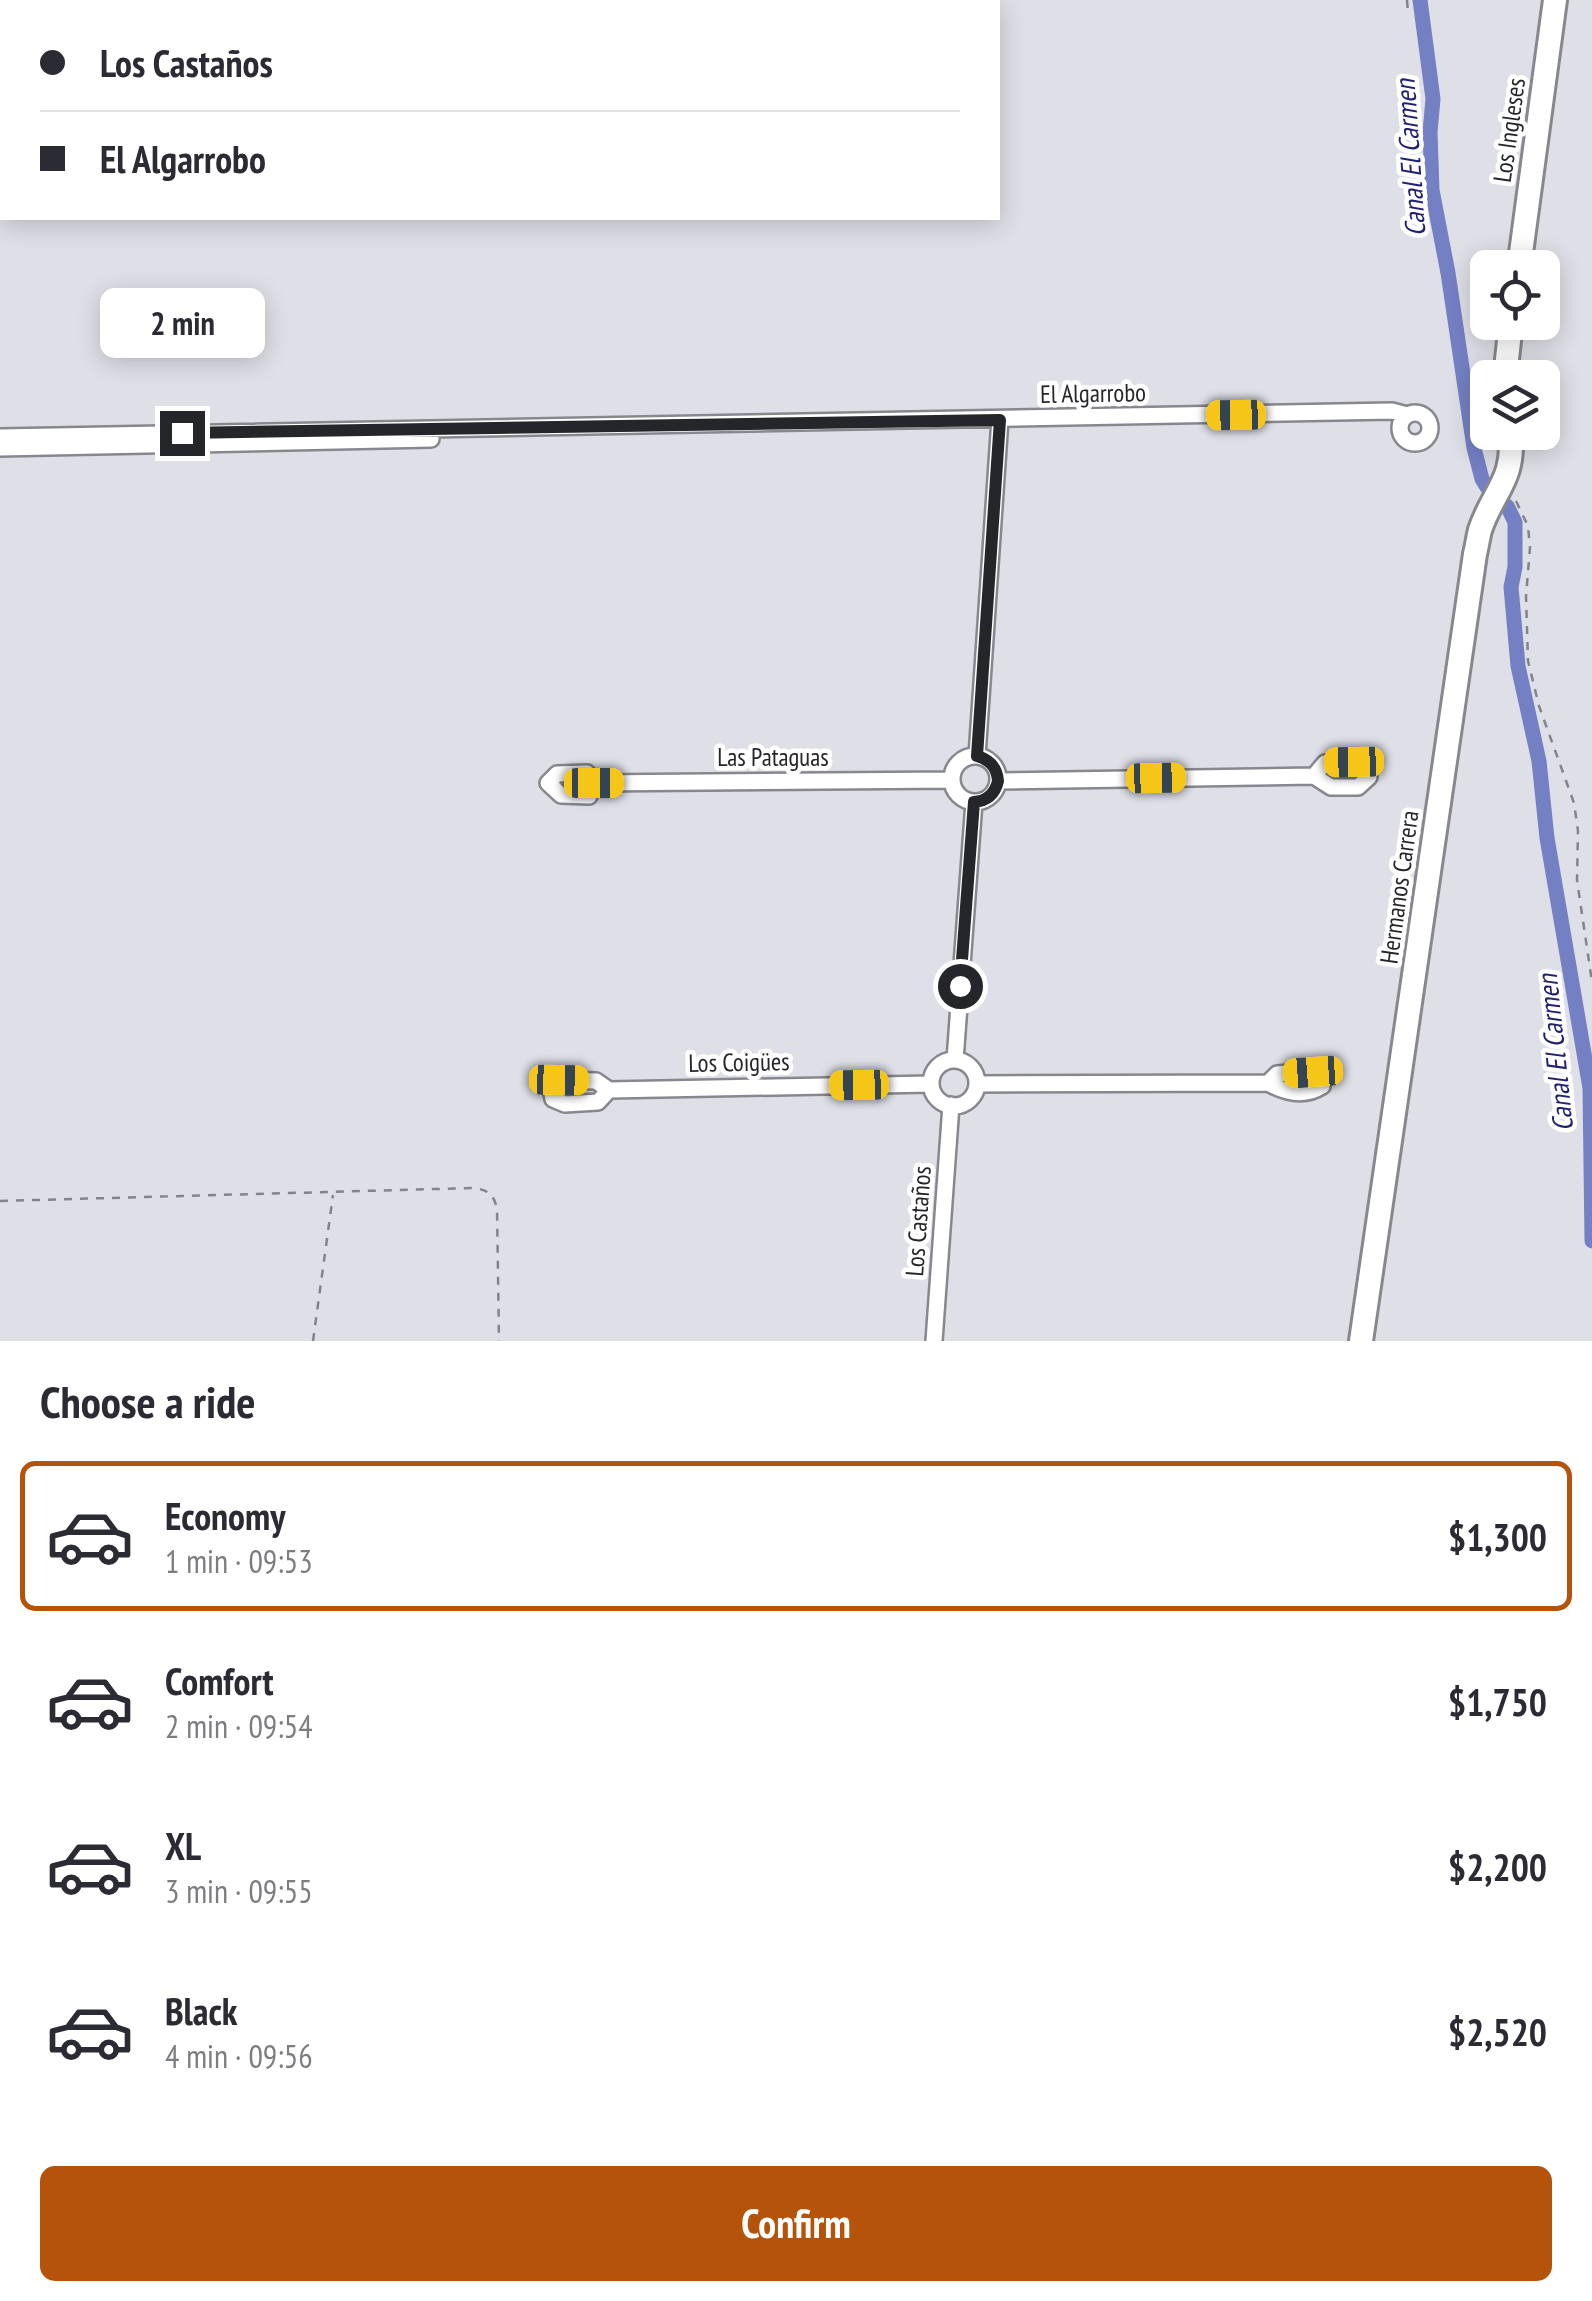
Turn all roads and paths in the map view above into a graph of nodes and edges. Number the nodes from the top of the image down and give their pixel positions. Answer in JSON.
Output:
{"nodes":[{"id":1,"x":1407,"y":0,"type":"edge"},
{"id":2,"x":1555,"y":0,"type":"edge"},
{"id":3,"x":1408,"y":14,"type":"dead end"},
{"id":4,"x":1520,"y":250,"type":"edge"},
{"id":5,"x":1404,"y":419,"type":"dead end"},
{"id":6,"x":1000,"y":424,"type":"junction"},
{"id":7,"x":0,"y":436,"type":"edge"},
{"id":8,"x":0,"y":448,"type":"edge"},
{"id":9,"x":1511,"y":450,"type":"edge"},
{"id":10,"x":1502,"y":487,"type":"junction"},
{"id":11,"x":977,"y":756,"type":"junction"},
{"id":12,"x":1314,"y":776,"type":"dead end"},
{"id":13,"x":952,"y":780,"type":"junction"},
{"id":14,"x":998,"y":781,"type":"junction"},
{"id":15,"x":594,"y":783,"type":"dead end"},
{"id":16,"x":974,"y":802,"type":"junction"},
{"id":17,"x":1592,"y":982,"type":"edge"},
{"id":18,"x":954,"y":1060,"type":"junction"},
{"id":19,"x":1268,"y":1083,"type":"dead end"},
{"id":20,"x":931,"y":1084,"type":"junction"},
{"id":21,"x":977,"y":1084,"type":"junction"},
{"id":22,"x":608,"y":1090,"type":"dead end"},
{"id":23,"x":951,"y":1106,"type":"junction"},
{"id":24,"x":334,"y":1193,"type":"junction"},
{"id":25,"x":0,"y":1201,"type":"edge"},
{"id":26,"x":312,"y":1341,"type":"edge"},
{"id":27,"x":500,"y":1341,"type":"edge"},
{"id":28,"x":934,"y":1341,"type":"edge"},
{"id":29,"x":1362,"y":1341,"type":"edge"}],
"edges":[{"from":1,"to":3,"type":"path"},
{"from":2,"to":4,"type":"street","name":"Los Ingleses"},
{"from":5,"to":6,"type":"street","name":"El Algarrobo"},
{"from":6,"to":7,"type":"street","name":"El Algarrobo"},
{"from":6,"to":8,"type":"street","name":"El Algarrobo"},
{"from":6,"to":11,"type":"street"},
{"from":9,"to":10,"type":"street","name":"Hermanos Carrera"},
{"from":10,"to":17,"type":"path"},
{"from":10,"to":29,"type":"street","name":"Hermanos Carrera"},
{"from":11,"to":13,"type":"street"},
{"from":11,"to":14,"type":"street"},
{"from":12,"to":14,"type":"street"},
{"from":13,"to":15,"type":"street","name":"Las Pataguas"},
{"from":13,"to":16,"type":"street"},
{"from":14,"to":16,"type":"street"},
{"from":16,"to":18,"type":"street"},
{"from":18,"to":20,"type":"street"},
{"from":18,"to":21,"type":"street"},
{"from":19,"to":21,"type":"street"},
{"from":20,"to":22,"type":"street","name":"Los Coigües"},
{"from":20,"to":23,"type":"street"},
{"from":21,"to":23,"type":"street"},
{"from":23,"to":28,"type":"street","name":"Los Castaños"},
{"from":24,"to":25,"type":"path"},
{"from":24,"to":26,"type":"path"},
{"from":24,"to":27,"type":"path"}]}
